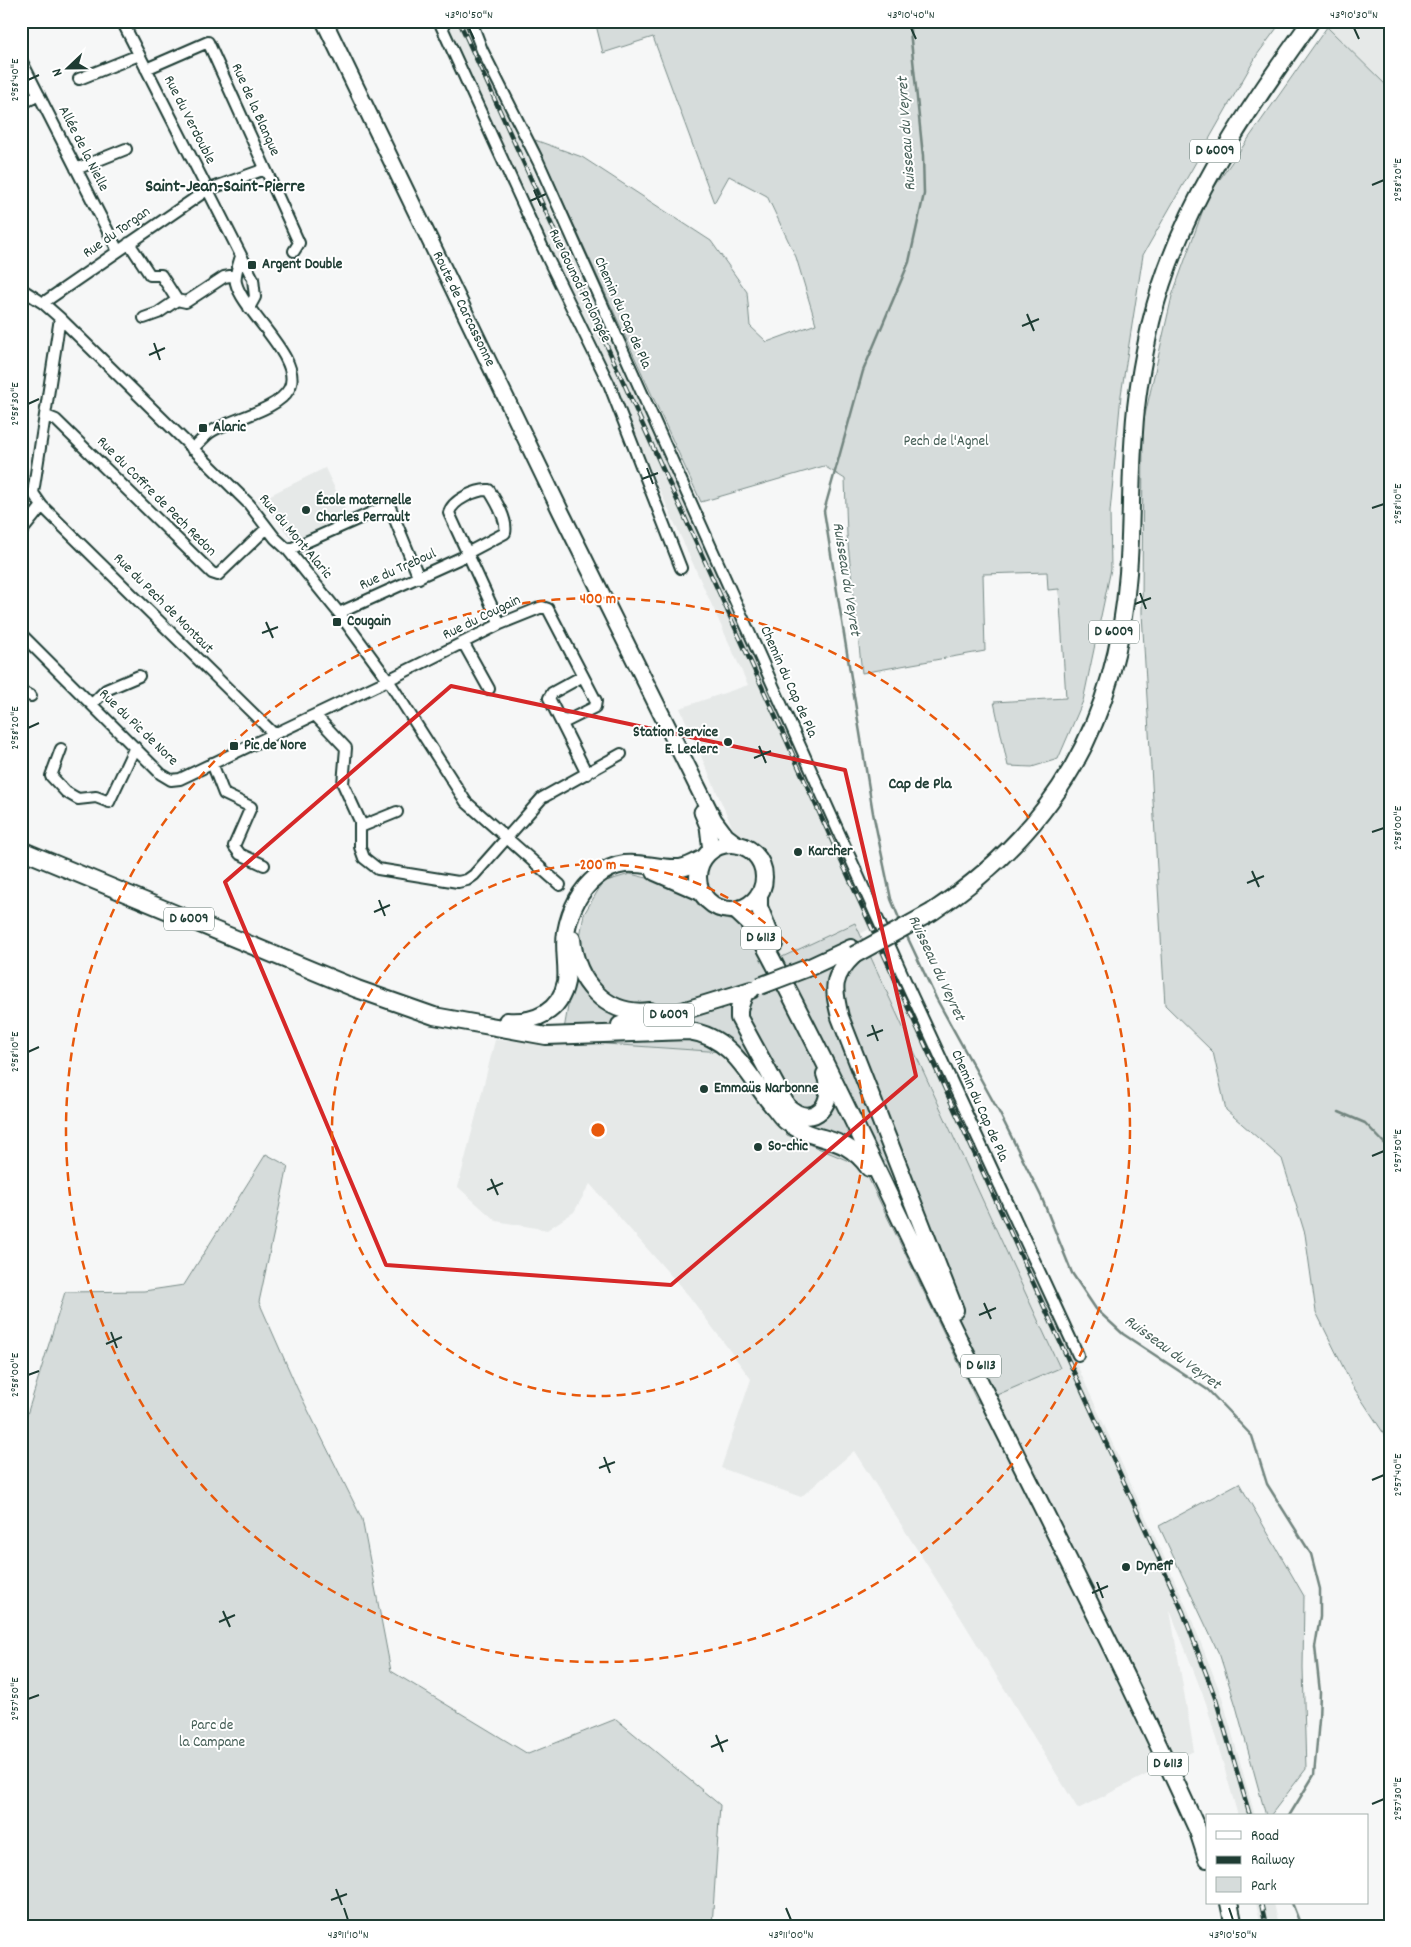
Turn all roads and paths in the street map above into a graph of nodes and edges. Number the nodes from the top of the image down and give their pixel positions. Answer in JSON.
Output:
{"nodes":[{"id":1,"x":324,"y":21,"type":"edge"},
{"id":2,"x":439,"y":21,"type":"edge"},
{"id":3,"x":471,"y":21,"type":"edge"},
{"id":4,"x":1299,"y":21,"type":"edge"},
{"id":5,"x":1311,"y":21,"type":"edge"},
{"id":6,"x":123,"y":22,"type":"edge"},
{"id":7,"x":139,"y":54,"type":"junction"},
{"id":8,"x":21,"y":60,"type":"edge"},
{"id":9,"x":146,"y":69,"type":"junction"},
{"id":10,"x":79,"y":79,"type":"dead end"},
{"id":11,"x":39,"y":95,"type":"junction"},
{"id":12,"x":21,"y":104,"type":"edge"},
{"id":13,"x":126,"y":149,"type":"dead end"},
{"id":14,"x":76,"y":169,"type":"junction"},
{"id":15,"x":265,"y":169,"type":"junction"},
{"id":16,"x":207,"y":190,"type":"junction"},
{"id":17,"x":129,"y":243,"type":"junction"},
{"id":18,"x":118,"y":251,"type":"junction"},
{"id":19,"x":294,"y":251,"type":"dead end"},
{"id":20,"x":241,"y":256,"type":"junction"},
{"id":21,"x":236,"y":275,"type":"junction"},
{"id":22,"x":21,"y":289,"type":"edge"},
{"id":23,"x":177,"y":300,"type":"junction"},
{"id":24,"x":43,"y":303,"type":"junction"},
{"id":25,"x":249,"y":308,"type":"junction"},
{"id":26,"x":60,"y":318,"type":"junction"},
{"id":27,"x":144,"y":318,"type":"dead end"},
{"id":28,"x":46,"y":416,"type":"junction"},
{"id":29,"x":192,"y":449,"type":"junction"},
{"id":30,"x":42,"y":506,"type":"junction"},
{"id":31,"x":267,"y":528,"type":"junction"},
{"id":32,"x":21,"y":532,"type":"edge"},
{"id":33,"x":288,"y":550,"type":"junction"},
{"id":34,"x":468,"y":554,"type":"junction"},
{"id":35,"x":681,"y":568,"type":"dead end"},
{"id":36,"x":419,"y":578,"type":"junction"},
{"id":37,"x":603,"y":597,"type":"junction"},
{"id":38,"x":339,"y":613,"type":"junction"},
{"id":39,"x":500,"y":624,"type":"junction"},
{"id":40,"x":21,"y":634,"type":"edge"},
{"id":41,"x":464,"y":644,"type":"junction"},
{"id":42,"x":139,"y":676,"type":"dead end"},
{"id":43,"x":583,"y":676,"type":"junction"},
{"id":44,"x":388,"y":680,"type":"junction"},
{"id":45,"x":489,"y":689,"type":"dead end"},
{"id":46,"x":92,"y":704,"type":"junction"},
{"id":47,"x":315,"y":715,"type":"junction"},
{"id":48,"x":560,"y":719,"type":"junction"},
{"id":49,"x":274,"y":734,"type":"junction"},
{"id":50,"x":135,"y":747,"type":"junction"},
{"id":51,"x":61,"y":749,"type":"dead end"},
{"id":52,"x":621,"y":754,"type":"dead end"},
{"id":53,"x":212,"y":764,"type":"junction"},
{"id":54,"x":587,"y":774,"type":"junction"},
{"id":55,"x":397,"y":812,"type":"dead end"},
{"id":56,"x":360,"y":827,"type":"junction"},
{"id":57,"x":507,"y":838,"type":"junction"},
{"id":58,"x":738,"y":845,"type":"junction"},
{"id":59,"x":21,"y":850,"type":"edge"},
{"id":60,"x":708,"y":854,"type":"junction"},
{"id":61,"x":264,"y":865,"type":"dead end"},
{"id":62,"x":619,"y":866,"type":"junction"},
{"id":63,"x":560,"y":885,"type":"dead end"},
{"id":64,"x":703,"y":893,"type":"junction"},
{"id":65,"x":759,"y":894,"type":"junction"},
{"id":66,"x":735,"y":910,"type":"junction"},
{"id":67,"x":931,"y":910,"type":"junction"},
{"id":68,"x":571,"y":912,"type":"junction"},
{"id":69,"x":852,"y":952,"type":"junction"},
{"id":70,"x":787,"y":987,"type":"junction"},
{"id":71,"x":357,"y":989,"type":"junction"},
{"id":72,"x":752,"y":989,"type":"junction"},
{"id":73,"x":515,"y":1029,"type":"junction"},
{"id":74,"x":928,"y":1278,"type":"junction"},
{"id":75,"x":964,"y":1332,"type":"junction"},
{"id":76,"x":1078,"y":1355,"type":"dead end"},
{"id":77,"x":1206,"y":1834,"type":"edge"},
{"id":78,"x":1206,"y":1856,"type":"edge"},
{"id":79,"x":1222,"y":1904,"type":"edge"},
{"id":80,"x":1229,"y":1904,"type":"edge"},
{"id":81,"x":1227,"y":1926,"type":"edge"},
{"id":82,"x":1234,"y":1926,"type":"edge"}],
"edges":[{"from":1,"to":37,"type":"main road","name":"Route de Carcassonne"},
{"from":2,"to":35,"type":"street","name":"Rue Gounod Prolongée"},
{"from":3,"to":76,"type":"street","name":"Chemin du Cap de Pla"},
{"from":4,"to":67,"type":"main road","number":"D 6009"},
{"from":5,"to":67,"type":"main road","number":"D 6009"},
{"from":6,"to":7,"type":"street","name":"Rue du Verdouble"},
{"from":7,"to":9,"type":"street","name":"Rue du Verdouble"},
{"from":7,"to":10,"type":"street"},
{"from":8,"to":11,"type":"street","name":"Allée de la Nielle"},
{"from":9,"to":15,"type":"street","name":"Rue de la Blanque"},
{"from":9,"to":16,"type":"street","name":"Rue du Verdouble"},
{"from":11,"to":12,"type":"street"},
{"from":11,"to":14,"type":"street","name":"Allée de la Nielle"},
{"from":13,"to":14,"type":"street"},
{"from":14,"to":18,"type":"street","name":"Allée de la Nielle"},
{"from":15,"to":16,"type":"street","name":"Rue du Torgan"},
{"from":15,"to":19,"type":"street","name":"Rue de la Blanque"},
{"from":16,"to":17,"type":"street","name":"Rue du Torgan"},
{"from":16,"to":20,"type":"street","name":"Rue du Verdouble"},
{"from":17,"to":18,"type":"street","name":"Rue du Torgan"},
{"from":17,"to":23,"type":"street"},
{"from":18,"to":24,"type":"street","name":"Rue du Torgan"},
{"from":20,"to":21,"type":"street"},
{"from":20,"to":25,"type":"street","name":"Rue du Verdouble"},
{"from":21,"to":23,"type":"street"},
{"from":21,"to":25,"type":"street"},
{"from":22,"to":24,"type":"street","name":"Rue du Mont Alaric"},
{"from":23,"to":27,"type":"street"},
{"from":24,"to":26,"type":"street","name":"Rue du Mont Alaric"},
{"from":25,"to":29,"type":"street"},
{"from":26,"to":28,"type":"street"},
{"from":26,"to":29,"type":"street","name":"Rue du Mont Alaric"},
{"from":28,"to":30,"type":"street","name":"Rue du Pech de Montaut"},
{"from":28,"to":31,"type":"street","name":"Rue du Coffre de Pech Redon"},
{"from":29,"to":31,"type":"street","name":"Rue du Mont Alaric"},
{"from":30,"to":32,"type":"street"},
{"from":30,"to":49,"type":"street","name":"Rue du Pech de Montaut"},
{"from":31,"to":33,"type":"street","name":"Rue du Mont Alaric"},
{"from":33,"to":36,"type":"street"},
{"from":33,"to":38,"type":"street","name":"Rue du Mont Alaric"},
{"from":34,"to":34,"type":"street","name":"Rue du Treboul"},
{"from":34,"to":36,"type":"street","name":"Rue du Treboul"},
{"from":34,"to":39,"type":"street"},
{"from":36,"to":38,"type":"street","name":"Rue du Treboul"},
{"from":37,"to":58,"type":"main road","name":"Route de Carcassonne"},
{"from":37,"to":60,"type":"main road","name":"Route de Carcassonne"},
{"from":38,"to":44,"type":"street","name":"Rue du Mont Alaric"},
{"from":39,"to":41,"type":"street","name":"Rue du Cougain"},
{"from":39,"to":43,"type":"street","name":"Rue du Cougain"},
{"from":40,"to":46,"type":"street","name":"Rue du Pic de Nore"},
{"from":41,"to":44,"type":"street","name":"Rue du Cougain"},
{"from":41,"to":45,"type":"street"},
{"from":42,"to":46,"type":"street"},
{"from":43,"to":48,"type":"street"},
{"from":43,"to":48,"type":"street","name":"Rue du Cougain"},
{"from":44,"to":47,"type":"street","name":"Rue du Pic de Nore"},
{"from":44,"to":57,"type":"street","name":"Rue du Mont Alaric"},
{"from":46,"to":50,"type":"street","name":"Rue du Pic de Nore"},
{"from":47,"to":49,"type":"street","name":"Rue du Pic de Nore"},
{"from":47,"to":56,"type":"street"},
{"from":48,"to":54,"type":"street"},
{"from":49,"to":53,"type":"street","name":"Rue du Pic de Nore"},
{"from":50,"to":51,"type":"street"},
{"from":50,"to":53,"type":"street","name":"Rue du Pic de Nore"},
{"from":52,"to":54,"type":"street"},
{"from":53,"to":61,"type":"street"},
{"from":54,"to":57,"type":"street"},
{"from":55,"to":56,"type":"street"},
{"from":56,"to":57,"type":"street"},
{"from":57,"to":63,"type":"street","name":"Rue du Mont Alaric"},
{"from":58,"to":60,"type":"main road"},
{"from":58,"to":65,"type":"main road"},
{"from":59,"to":71,"type":"main road","number":"D 6009"},
{"from":60,"to":62,"type":"main road"},
{"from":60,"to":64,"type":"main road"},
{"from":62,"to":64,"type":"main road"},
{"from":62,"to":68,"type":"main road"},
{"from":64,"to":66,"type":"main road"},
{"from":65,"to":66,"type":"main road"},
{"from":65,"to":75,"type":"main road","number":"D 6113"},
{"from":66,"to":70,"type":"main road","number":"D 6113"},
{"from":67,"to":69,"type":"main road","number":"D 6009","bridge":true},
{"from":68,"to":71,"type":"main road"},
{"from":68,"to":72,"type":"main road"},
{"from":69,"to":72,"type":"main road","number":"D 6009","bridge":true},
{"from":69,"to":75,"type":"main road"},
{"from":70,"to":72,"type":"main road"},
{"from":70,"to":74,"type":"main road","number":"D 6113"},
{"from":71,"to":73,"type":"main road","number":"D 6009"},
{"from":72,"to":73,"type":"main road","number":"D 6009"},
{"from":73,"to":74,"type":"main road"},
{"from":74,"to":78,"type":"main road","number":"D 6113"},
{"from":75,"to":77,"type":"main road","number":"D 6113"},
{"from":79,"to":81,"type":"main road"},
{"from":80,"to":82,"type":"main road"}]}
